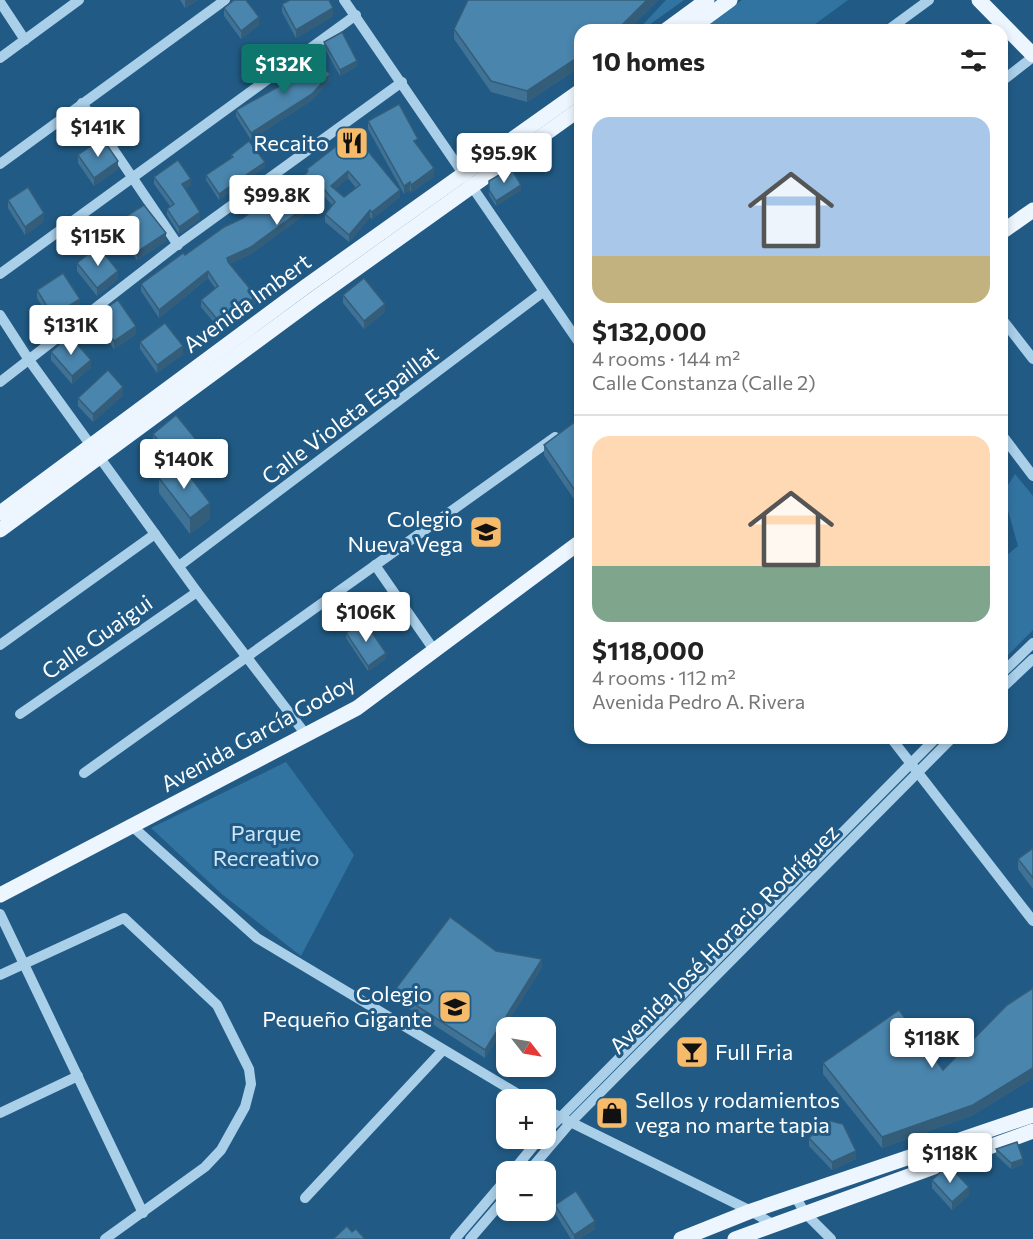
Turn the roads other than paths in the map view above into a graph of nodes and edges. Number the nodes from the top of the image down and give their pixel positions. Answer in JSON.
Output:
{"nodes":[{"id":1,"x":79,"y":0,"type":"edge"},
{"id":2,"x":225,"y":0,"type":"edge"},
{"id":3,"x":344,"y":0,"type":"edge"},
{"id":4,"x":707,"y":0,"type":"edge"},
{"id":5,"x":730,"y":0,"type":"edge"},
{"id":6,"x":929,"y":0,"type":"edge"},
{"id":7,"x":978,"y":0,"type":"edge"},
{"id":8,"x":0,"y":2,"type":"edge"},
{"id":9,"x":356,"y":15,"type":"junction"},
{"id":10,"x":674,"y":24,"type":"edge"},
{"id":11,"x":697,"y":24,"type":"edge"},
{"id":12,"x":896,"y":24,"type":"edge"},
{"id":13,"x":1002,"y":24,"type":"edge"},
{"id":14,"x":1008,"y":31,"type":"edge"},
{"id":15,"x":25,"y":40,"type":"junction"},
{"id":16,"x":1033,"y":56,"type":"edge"},
{"id":17,"x":0,"y":58,"type":"edge"},
{"id":18,"x":1008,"y":76,"type":"edge"},
{"id":19,"x":402,"y":82,"type":"junction"},
{"id":20,"x":574,"y":95,"type":"edge"},
{"id":21,"x":82,"y":104,"type":"junction"},
{"id":22,"x":574,"y":113,"type":"edge"},
{"id":23,"x":0,"y":164,"type":"edge"},
{"id":24,"x":464,"y":174,"type":"junction"},
{"id":25,"x":133,"y":179,"type":"junction"},
{"id":26,"x":473,"y":187,"type":"junction"},
{"id":27,"x":1033,"y":210,"type":"edge"},
{"id":28,"x":1008,"y":228,"type":"edge"},
{"id":29,"x":178,"y":245,"type":"junction"},
{"id":30,"x":0,"y":274,"type":"edge"},
{"id":31,"x":543,"y":292,"type":"junction"},
{"id":32,"x":310,"y":293,"type":"junction"},
{"id":33,"x":0,"y":315,"type":"edge"},
{"id":34,"x":1008,"y":327,"type":"edge"},
{"id":35,"x":574,"y":336,"type":"edge"},
{"id":36,"x":1033,"y":359,"type":"edge"},
{"id":37,"x":29,"y":360,"type":"junction"},
{"id":38,"x":0,"y":382,"type":"edge"},
{"id":39,"x":562,"y":433,"type":"edge"},
{"id":40,"x":1008,"y":443,"type":"edge"},
{"id":41,"x":97,"y":450,"type":"junction"},
{"id":42,"x":1033,"y":476,"type":"edge"},
{"id":43,"x":0,"y":513,"type":"edge"},
{"id":44,"x":0,"y":530,"type":"edge"},
{"id":45,"x":155,"y":534,"type":"junction"},
{"id":46,"x":574,"y":546,"type":"edge"},
{"id":47,"x":375,"y":565,"type":"junction"},
{"id":48,"x":179,"y":566,"type":"junction"},
{"id":49,"x":197,"y":592,"type":"junction"},
{"id":50,"x":1033,"y":643,"type":"edge"},
{"id":51,"x":0,"y":645,"type":"edge"},
{"id":52,"x":434,"y":650,"type":"junction"},
{"id":53,"x":246,"y":657,"type":"junction"},
{"id":54,"x":1033,"y":659,"type":"edge"},
{"id":55,"x":1008,"y":667,"type":"edge"},
{"id":56,"x":1008,"y":682,"type":"edge"},
{"id":57,"x":20,"y":714,"type":"dead end"},
{"id":58,"x":307,"y":736,"type":"junction"},
{"id":59,"x":896,"y":744,"type":"edge"},
{"id":60,"x":932,"y":744,"type":"edge"},
{"id":61,"x":944,"y":744,"type":"edge"},
{"id":62,"x":915,"y":767,"type":"junction"},
{"id":63,"x":84,"y":773,"type":"dead end"},
{"id":64,"x":133,"y":827,"type":"junction"},
{"id":65,"x":0,"y":895,"type":"edge"},
{"id":66,"x":0,"y":914,"type":"edge"},
{"id":67,"x":1033,"y":921,"type":"edge"},
{"id":68,"x":24,"y":963,"type":"junction"},
{"id":69,"x":0,"y":975,"type":"edge"},
{"id":70,"x":443,"y":1050,"type":"junction"},
{"id":71,"x":78,"y":1076,"type":"junction"},
{"id":72,"x":509,"y":1089,"type":"edge"},
{"id":73,"x":0,"y":1113,"type":"edge"},
{"id":74,"x":556,"y":1115,"type":"edge"},
{"id":75,"x":1033,"y":1115,"type":"edge"},
{"id":76,"x":559,"y":1117,"type":"junction"},
{"id":77,"x":556,"y":1120,"type":"edge"},
{"id":78,"x":570,"y":1123,"type":"junction"},
{"id":79,"x":1033,"y":1131,"type":"edge"},
{"id":80,"x":531,"y":1149,"type":"edge"},
{"id":81,"x":521,"y":1161,"type":"edge"},
{"id":82,"x":537,"y":1161,"type":"edge"},
{"id":83,"x":496,"y":1191,"type":"edge"},
{"id":84,"x":305,"y":1198,"type":"dead end"},
{"id":85,"x":796,"y":1198,"type":"junction"},
{"id":86,"x":496,"y":1209,"type":"edge"},
{"id":87,"x":752,"y":1211,"type":"junction"},
{"id":88,"x":143,"y":1213,"type":"junction"},
{"id":89,"x":806,"y":1213,"type":"junction"},
{"id":90,"x":774,"y":1224,"type":"junction"},
{"id":91,"x":105,"y":1239,"type":"edge"},
{"id":92,"x":455,"y":1239,"type":"edge"},
{"id":93,"x":470,"y":1239,"type":"edge"},
{"id":94,"x":681,"y":1239,"type":"edge"},
{"id":95,"x":735,"y":1239,"type":"edge"},
{"id":96,"x":831,"y":1239,"type":"edge"}],
"edges":[{"from":1,"to":15,"type":"street"},
{"from":2,"to":21,"type":"street"},
{"from":3,"to":9,"type":"street"},
{"from":4,"to":10,"type":"main road"},
{"from":5,"to":11,"type":"main road"},
{"from":6,"to":12,"type":"street"},
{"from":7,"to":13,"type":"main road"},
{"from":8,"to":15,"type":"street"},
{"from":9,"to":19,"type":"street"},
{"from":9,"to":25,"type":"street"},
{"from":14,"to":16,"type":"main road"},
{"from":15,"to":17,"type":"street"},
{"from":16,"to":18,"type":"street"},
{"from":19,"to":24,"type":"street"},
{"from":19,"to":29,"type":"street"},
{"from":20,"to":24,"type":"main road","name":"Avenida Imbert"},
{"from":21,"to":23,"type":"street"},
{"from":21,"to":25,"type":"street"},
{"from":22,"to":26,"type":"main road","name":"Avenida Imbert"},
{"from":24,"to":26,"type":"street"},
{"from":24,"to":32,"type":"main road","name":"Avenida Imbert"},
{"from":25,"to":29,"type":"street"},
{"from":25,"to":30,"type":"street"},
{"from":26,"to":31,"type":"street"},
{"from":26,"to":32,"type":"main road","name":"Avenida Imbert"},
{"from":27,"to":28,"type":"main road"},
{"from":29,"to":37,"type":"street"},
{"from":31,"to":35,"type":"street"},
{"from":31,"to":48,"type":"street","name":"Calle Violeta Espaillat"},
{"from":32,"to":41,"type":"main road","name":"Avenida Imbert"},
{"from":33,"to":37,"type":"street"},
{"from":34,"to":36,"type":"street"},
{"from":37,"to":38,"type":"street"},
{"from":37,"to":41,"type":"street"},
{"from":39,"to":47,"type":"street"},
{"from":40,"to":42,"type":"street"},
{"from":41,"to":43,"type":"main road","name":"Avenida Imbert"},
{"from":41,"to":44,"type":"main road","name":"Avenida Imbert"},
{"from":41,"to":45,"type":"street"},
{"from":45,"to":48,"type":"street"},
{"from":45,"to":51,"type":"street"},
{"from":46,"to":52,"type":"main road","name":"Avenida García Godoy"},
{"from":47,"to":52,"type":"street"},
{"from":47,"to":53,"type":"street"},
{"from":48,"to":49,"type":"street"},
{"from":49,"to":53,"type":"street"},
{"from":49,"to":57,"type":"street","name":"Calle Guaigui"},
{"from":50,"to":55,"type":"street"},
{"from":52,"to":58,"type":"main road","name":"Avenida García Godoy"},
{"from":53,"to":58,"type":"street"},
{"from":53,"to":63,"type":"street"},
{"from":54,"to":56,"type":"street"},
{"from":58,"to":64,"type":"main road","name":"Avenida García Godoy"},
{"from":59,"to":62,"type":"street"},
{"from":60,"to":62,"type":"street","name":"Avenida José Horacio Rodríguez"},
{"from":61,"to":62,"type":"street","name":"Avenida José Horacio Rodríguez"},
{"from":62,"to":67,"type":"street"},
{"from":62,"to":76,"type":"street","name":"Avenida José Horacio Rodríguez"},
{"from":62,"to":78,"type":"street","name":"Avenida José Horacio Rodríguez"},
{"from":64,"to":65,"type":"main road","name":"Avenida García Godoy"},
{"from":64,"to":70,"type":"street"},
{"from":66,"to":68,"type":"street"},
{"from":68,"to":69,"type":"street"},
{"from":68,"to":71,"type":"street"},
{"from":68,"to":88,"type":"street"},
{"from":70,"to":72,"type":"street"},
{"from":70,"to":84,"type":"street"},
{"from":71,"to":73,"type":"street"},
{"from":71,"to":88,"type":"street"},
{"from":74,"to":76,"type":"street"},
{"from":75,"to":85,"type":"main road"},
{"from":76,"to":77,"type":"street","name":"Avenida José Horacio Rodríguez"},
{"from":76,"to":78,"type":"street"},
{"from":78,"to":82,"type":"street","name":"Avenida José Horacio Rodríguez"},
{"from":78,"to":87,"type":"street"},
{"from":79,"to":89,"type":"main road"},
{"from":80,"to":81,"type":"street"},
{"from":83,"to":92,"type":"street"},
{"from":85,"to":87,"type":"main road"},
{"from":85,"to":89,"type":"street"},
{"from":86,"to":93,"type":"street"},
{"from":87,"to":90,"type":"street"},
{"from":87,"to":94,"type":"main road"},
{"from":88,"to":91,"type":"street"},
{"from":89,"to":90,"type":"main road"},
{"from":89,"to":96,"type":"street"},
{"from":90,"to":95,"type":"main road"}]}
